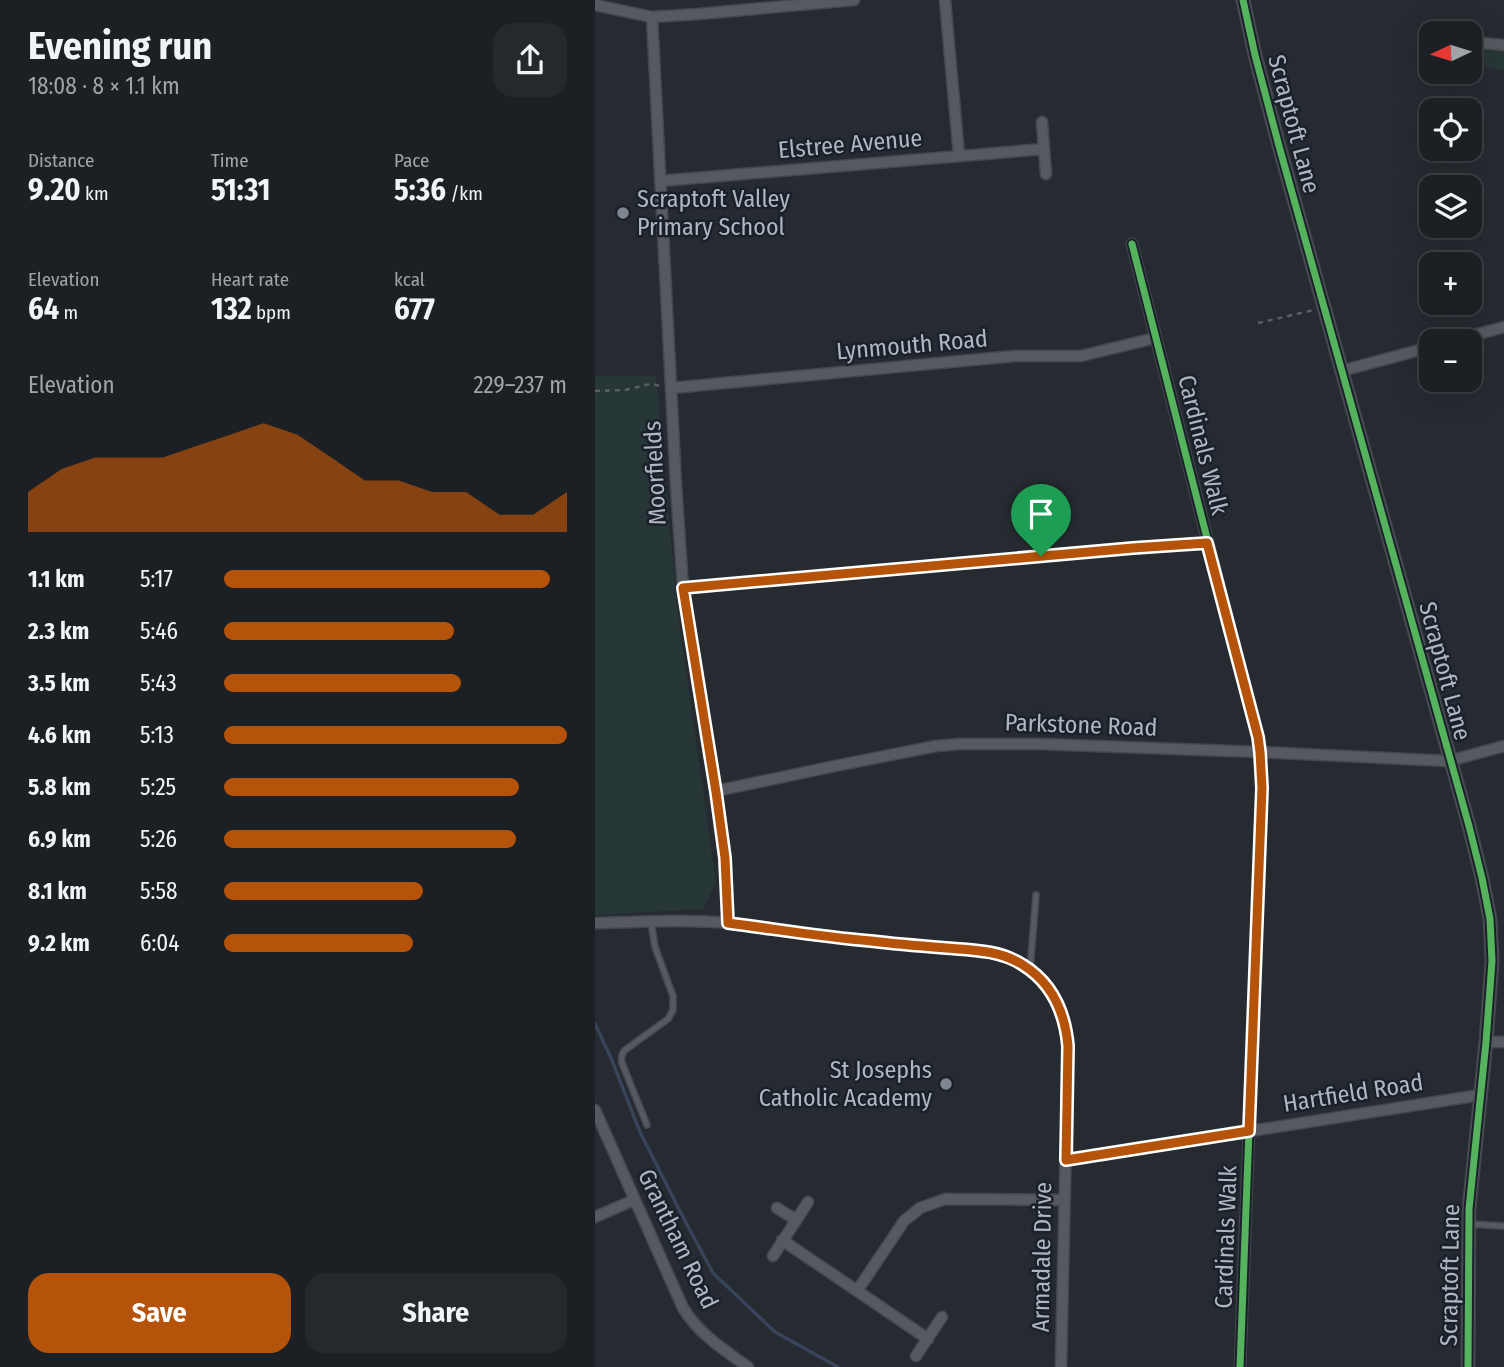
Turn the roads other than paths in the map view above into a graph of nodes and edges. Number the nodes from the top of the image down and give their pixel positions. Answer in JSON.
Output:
{"nodes":[{"id":1,"x":853,"y":0,"type":"edge"},
{"id":2,"x":945,"y":0,"type":"edge"},
{"id":3,"x":1243,"y":0,"type":"edge"},
{"id":4,"x":788,"y":3,"type":"edge"},
{"id":5,"x":595,"y":5,"type":"edge"},
{"id":6,"x":652,"y":17,"type":"junction"},
{"id":7,"x":1482,"y":43,"type":"edge"},
{"id":8,"x":1504,"y":45,"type":"edge"},
{"id":9,"x":1042,"y":122,"type":"dead end"},
{"id":10,"x":1044,"y":149,"type":"junction"},
{"id":11,"x":959,"y":156,"type":"junction"},
{"id":12,"x":1046,"y":174,"type":"dead end"},
{"id":13,"x":660,"y":181,"type":"junction"},
{"id":14,"x":1132,"y":244,"type":"dead end"},
{"id":15,"x":1504,"y":327,"type":"edge"},
{"id":16,"x":1482,"y":333,"type":"edge"},
{"id":17,"x":1156,"y":338,"type":"junction"},
{"id":18,"x":1419,"y":350,"type":"edge"},
{"id":19,"x":1341,"y":371,"type":"junction"},
{"id":20,"x":671,"y":388,"type":"junction"},
{"id":21,"x":1207,"y":543,"type":"junction"},
{"id":22,"x":683,"y":588,"type":"junction"},
{"id":23,"x":1504,"y":746,"type":"edge"},
{"id":24,"x":1260,"y":752,"type":"junction"},
{"id":25,"x":1449,"y":761,"type":"junction"},
{"id":26,"x":716,"y":792,"type":"junction"},
{"id":27,"x":1036,"y":895,"type":"dead end"},
{"id":28,"x":651,"y":922,"type":"junction"},
{"id":29,"x":595,"y":923,"type":"edge"},
{"id":30,"x":728,"y":923,"type":"junction"},
{"id":31,"x":1030,"y":970,"type":"junction"},
{"id":32,"x":1486,"y":1042,"type":"junction"},
{"id":33,"x":1504,"y":1042,"type":"edge"},
{"id":34,"x":1480,"y":1095,"type":"junction"},
{"id":35,"x":595,"y":1110,"type":"edge"},
{"id":36,"x":647,"y":1125,"type":"dead end"},
{"id":37,"x":1249,"y":1131,"type":"junction"},
{"id":38,"x":1066,"y":1160,"type":"junction"},
{"id":39,"x":634,"y":1200,"type":"junction"},
{"id":40,"x":1065,"y":1200,"type":"junction"},
{"id":41,"x":808,"y":1202,"type":"dead end"},
{"id":42,"x":778,"y":1208,"type":"dead end"},
{"id":43,"x":595,"y":1217,"type":"edge"},
{"id":44,"x":796,"y":1220,"type":"junction"},
{"id":45,"x":1469,"y":1224,"type":"junction"},
{"id":46,"x":1504,"y":1226,"type":"edge"},
{"id":47,"x":782,"y":1240,"type":"junction"},
{"id":48,"x":773,"y":1256,"type":"dead end"},
{"id":49,"x":857,"y":1291,"type":"junction"},
{"id":50,"x":942,"y":1317,"type":"dead end"},
{"id":51,"x":928,"y":1339,"type":"junction"},
{"id":52,"x":916,"y":1356,"type":"dead end"},
{"id":53,"x":748,"y":1367,"type":"edge"},
{"id":54,"x":1061,"y":1367,"type":"edge"},
{"id":55,"x":1240,"y":1367,"type":"edge"},
{"id":56,"x":1468,"y":1367,"type":"edge"}],
"edges":[{"from":1,"to":4,"type":"street"},
{"from":2,"to":11,"type":"street"},
{"from":3,"to":19,"type":"street","name":"Scraptoft Lane"},
{"from":4,"to":6,"type":"street"},
{"from":5,"to":6,"type":"street"},
{"from":6,"to":13,"type":"street","name":"Moorfields"},
{"from":7,"to":8,"type":"street"},
{"from":9,"to":10,"type":"street"},
{"from":10,"to":11,"type":"street","name":"Elstree Avenue"},
{"from":10,"to":12,"type":"street"},
{"from":11,"to":13,"type":"street","name":"Elstree Avenue"},
{"from":13,"to":20,"type":"street","name":"Moorfields"},
{"from":14,"to":17,"type":"street","name":"Cardinals Walk"},
{"from":15,"to":16,"type":"street"},
{"from":17,"to":20,"type":"street","name":"Lynmouth Road"},
{"from":17,"to":21,"type":"street","name":"Cardinals Walk"},
{"from":18,"to":19,"type":"street"},
{"from":19,"to":25,"type":"street","name":"Scraptoft Lane"},
{"from":20,"to":22,"type":"street","name":"Moorfields"},
{"from":21,"to":22,"type":"street"},
{"from":21,"to":24,"type":"street","name":"Cardinals Walk"},
{"from":22,"to":26,"type":"street","name":"Moorfields"},
{"from":23,"to":25,"type":"street","name":"Parkstone Road"},
{"from":24,"to":25,"type":"street","name":"Parkstone Road"},
{"from":24,"to":26,"type":"street","name":"Parkstone Road"},
{"from":24,"to":37,"type":"street","name":"Cardinals Walk"},
{"from":25,"to":32,"type":"street","name":"Scraptoft Lane"},
{"from":26,"to":30,"type":"street","name":"Moorfields"},
{"from":27,"to":31,"type":"lane"},
{"from":28,"to":29,"type":"street","name":"Armadale Drive"},
{"from":28,"to":30,"type":"street","name":"Armadale Drive"},
{"from":28,"to":36,"type":"lane"},
{"from":30,"to":31,"type":"street","name":"Armadale Drive"},
{"from":31,"to":38,"type":"street","name":"Armadale Drive"},
{"from":32,"to":33,"type":"street"},
{"from":32,"to":34,"type":"street","name":"Scraptoft Lane"},
{"from":34,"to":37,"type":"street","name":"Hartfield Road"},
{"from":34,"to":45,"type":"street","name":"Scraptoft Lane"},
{"from":35,"to":39,"type":"street","name":"Grantham Road"},
{"from":37,"to":38,"type":"street","name":"Hartfield Road"},
{"from":37,"to":55,"type":"street","name":"Cardinals Walk"},
{"from":38,"to":40,"type":"street","name":"Armadale Drive"},
{"from":39,"to":43,"type":"street"},
{"from":39,"to":53,"type":"street","name":"Grantham Road"},
{"from":40,"to":49,"type":"street"},
{"from":40,"to":54,"type":"street","name":"Armadale Drive"},
{"from":41,"to":44,"type":"street"},
{"from":42,"to":44,"type":"street"},
{"from":44,"to":47,"type":"street"},
{"from":45,"to":46,"type":"lane"},
{"from":45,"to":56,"type":"street","name":"Scraptoft Lane"},
{"from":47,"to":48,"type":"street"},
{"from":47,"to":49,"type":"street"},
{"from":49,"to":51,"type":"street"},
{"from":50,"to":51,"type":"street"},
{"from":51,"to":52,"type":"street"}]}
